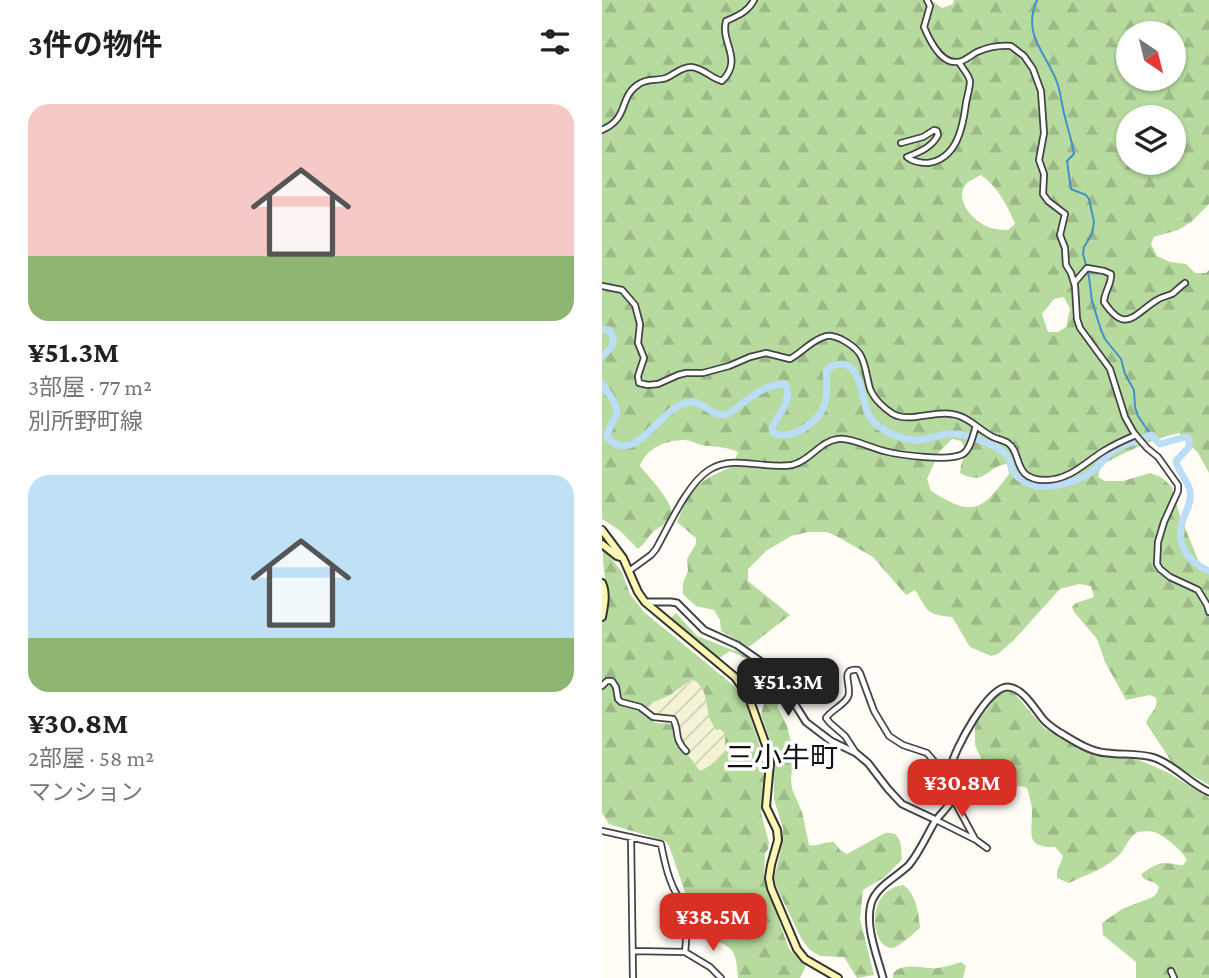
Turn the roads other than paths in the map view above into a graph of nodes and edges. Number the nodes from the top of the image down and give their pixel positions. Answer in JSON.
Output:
{"nodes":[{"id":1,"x":754,"y":0,"type":"edge"},
{"id":2,"x":927,"y":0,"type":"edge"},
{"id":3,"x":959,"y":62,"type":"junction"},
{"id":4,"x":602,"y":130,"type":"edge"},
{"id":5,"x":901,"y":143,"type":"dead end"},
{"id":6,"x":1074,"y":282,"type":"junction"},
{"id":7,"x":1185,"y":283,"type":"dead end"},
{"id":8,"x":602,"y":286,"type":"edge"},
{"id":9,"x":975,"y":429,"type":"junction"},
{"id":10,"x":1136,"y":435,"type":"junction"},
{"id":11,"x":602,"y":530,"type":"edge"},
{"id":12,"x":602,"y":544,"type":"edge"},
{"id":13,"x":623,"y":558,"type":"junction"},
{"id":14,"x":629,"y":571,"type":"junction"},
{"id":15,"x":602,"y":583,"type":"edge"},
{"id":16,"x":645,"y":602,"type":"junction"},
{"id":17,"x":1209,"y":612,"type":"edge"},
{"id":18,"x":602,"y":617,"type":"edge"},
{"id":19,"x":602,"y":686,"type":"edge"},
{"id":20,"x":685,"y":751,"type":"dead end"},
{"id":21,"x":856,"y":752,"type":"junction"},
{"id":22,"x":950,"y":780,"type":"junction"},
{"id":23,"x":1209,"y":792,"type":"edge"},
{"id":24,"x":954,"y":796,"type":"junction"},
{"id":25,"x":936,"y":820,"type":"junction"},
{"id":26,"x":602,"y":831,"type":"edge"},
{"id":27,"x":631,"y":837,"type":"junction"},
{"id":28,"x":975,"y":840,"type":"junction"},
{"id":29,"x":988,"y":848,"type":"dead end"},
{"id":30,"x":632,"y":951,"type":"junction"},
{"id":31,"x":685,"y":952,"type":"junction"},
{"id":32,"x":1171,"y":971,"type":"dead end"},
{"id":33,"x":633,"y":978,"type":"edge"},
{"id":34,"x":721,"y":978,"type":"edge"},
{"id":35,"x":838,"y":978,"type":"edge"},
{"id":36,"x":883,"y":978,"type":"edge"},
{"id":37,"x":1174,"y":978,"type":"edge"}],
"edges":[{"from":1,"to":4,"type":"street"},
{"from":2,"to":3,"type":"street"},
{"from":3,"to":5,"type":"street"},
{"from":3,"to":6,"type":"street"},
{"from":6,"to":7,"type":"street"},
{"from":6,"to":10,"type":"street"},
{"from":8,"to":9,"type":"street"},
{"from":9,"to":10,"type":"street"},
{"from":9,"to":14,"type":"street"},
{"from":10,"to":17,"type":"street"},
{"from":11,"to":13,"type":"main road"},
{"from":12,"to":13,"type":"main road"},
{"from":13,"to":14,"type":"main road"},
{"from":14,"to":16,"type":"main road"},
{"from":15,"to":18,"type":"main road"},
{"from":16,"to":21,"type":"street"},
{"from":16,"to":35,"type":"main road"},
{"from":19,"to":20,"type":"street"},
{"from":21,"to":22,"type":"street"},
{"from":21,"to":25,"type":"street"},
{"from":22,"to":23,"type":"street"},
{"from":22,"to":24,"type":"street"},
{"from":24,"to":25,"type":"street"},
{"from":24,"to":28,"type":"street"},
{"from":25,"to":28,"type":"street"},
{"from":25,"to":36,"type":"street"},
{"from":26,"to":27,"type":"street"},
{"from":27,"to":30,"type":"street"},
{"from":27,"to":31,"type":"street"},
{"from":28,"to":29,"type":"street"},
{"from":30,"to":31,"type":"street"},
{"from":30,"to":33,"type":"street"},
{"from":31,"to":34,"type":"street"},
{"from":32,"to":37,"type":"street"}]}
